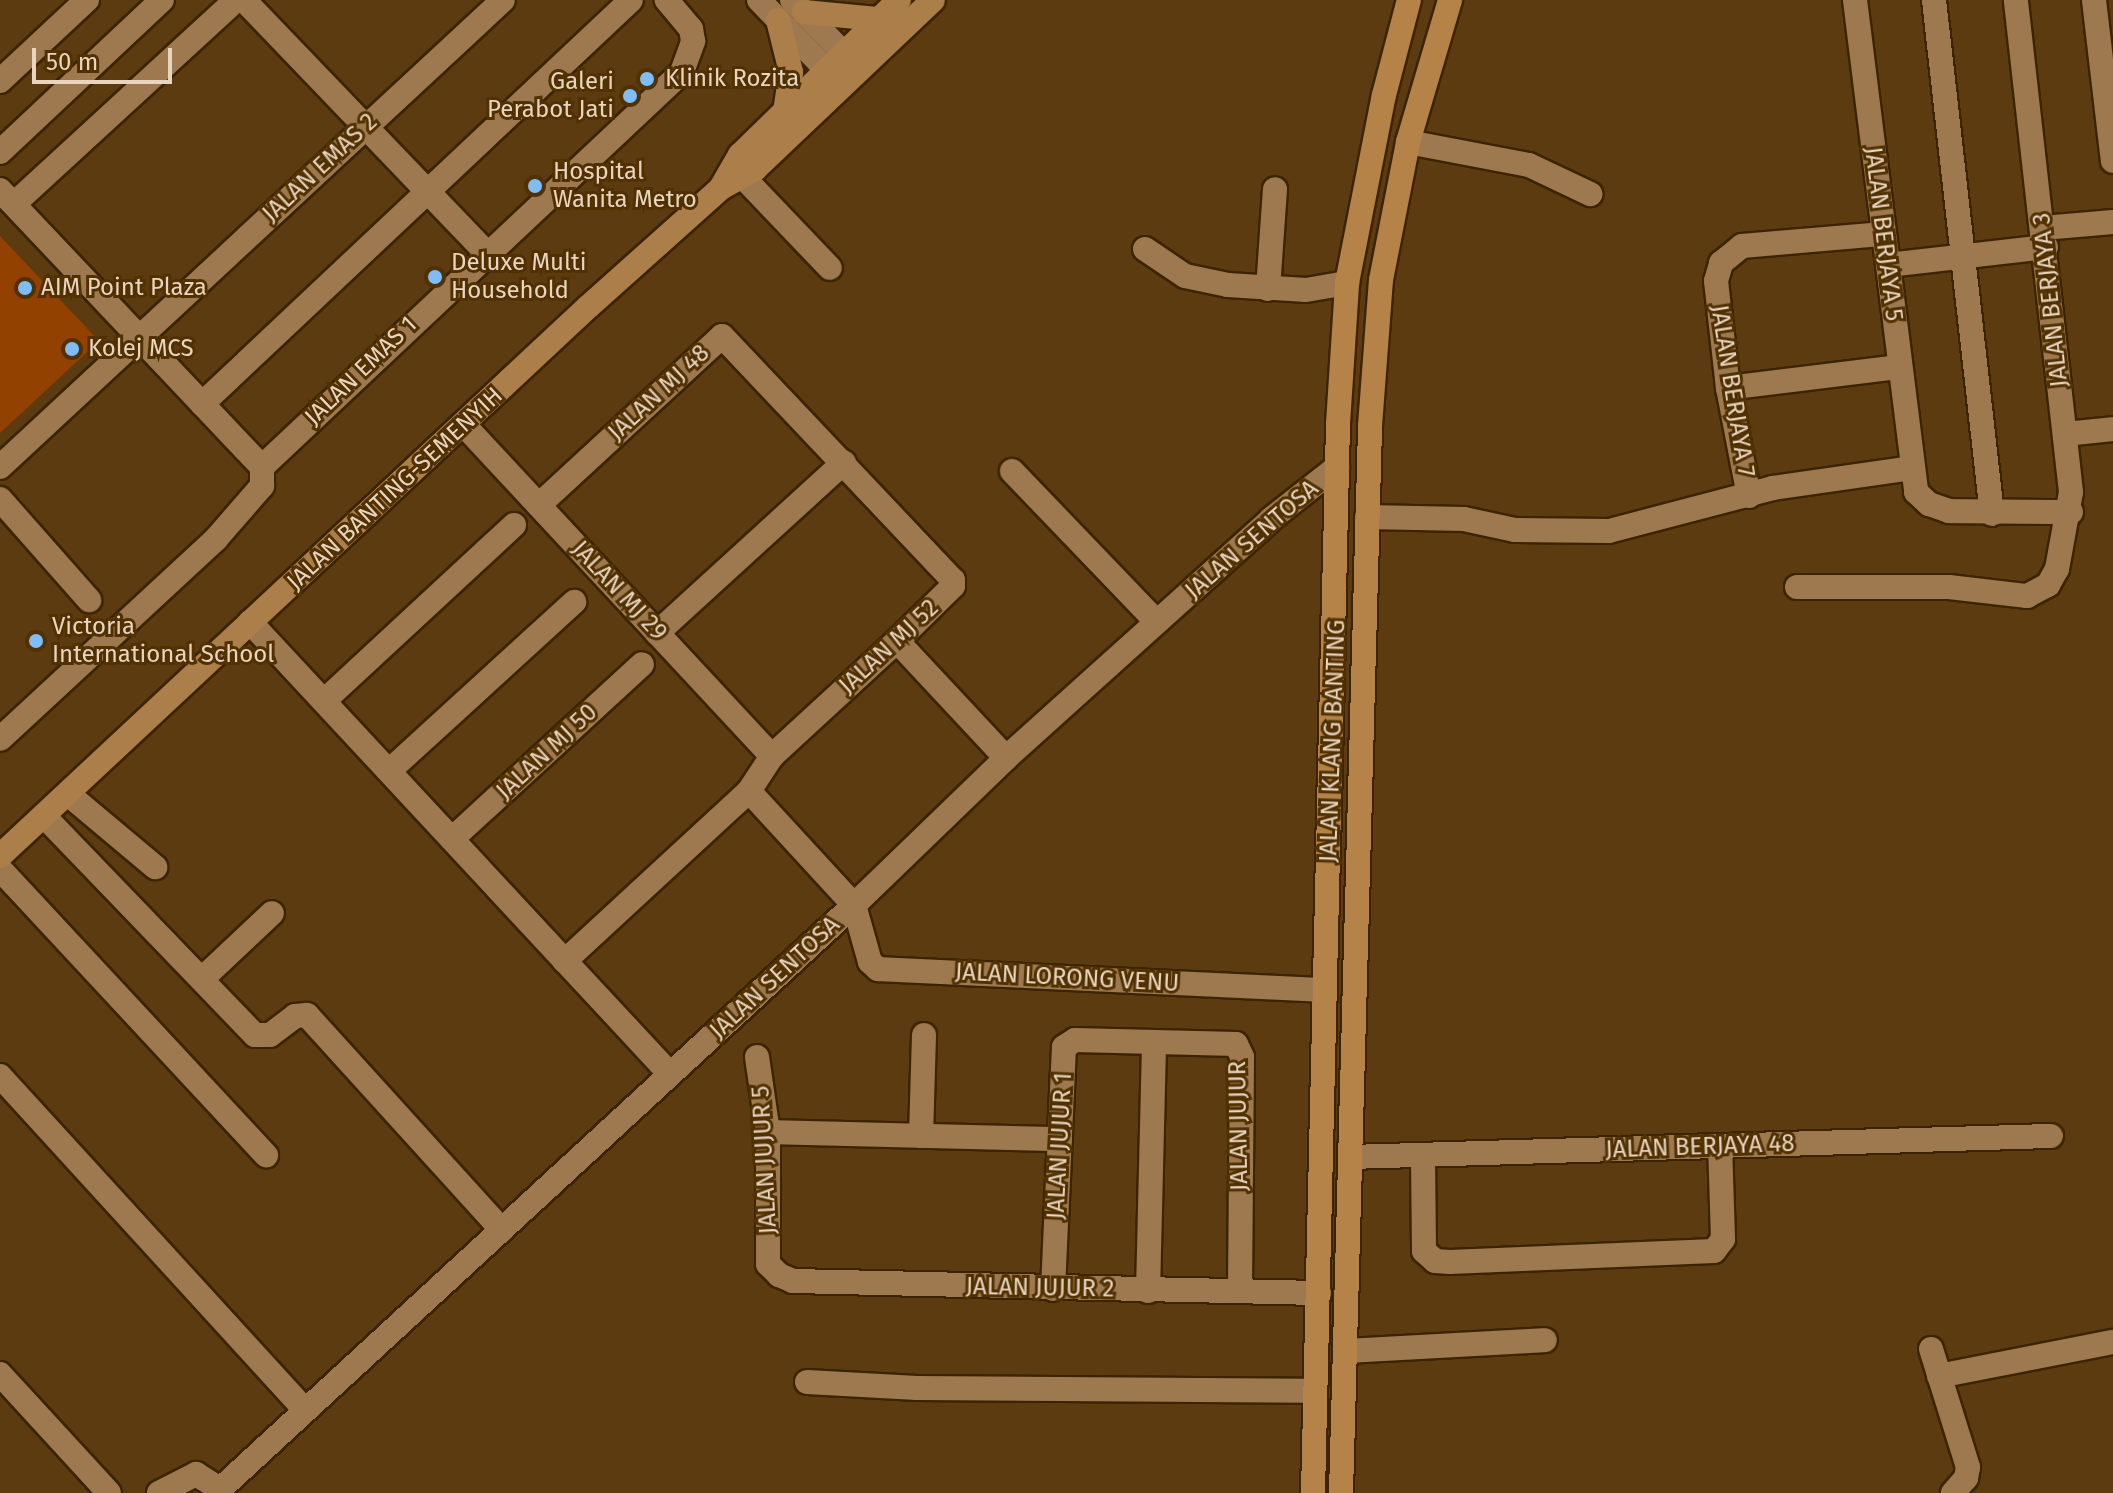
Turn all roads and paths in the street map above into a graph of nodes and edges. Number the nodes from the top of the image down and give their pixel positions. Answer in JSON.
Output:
{"nodes":[{"id":1,"x":87,"y":0,"type":"edge"},
{"id":2,"x":162,"y":0,"type":"edge"},
{"id":3,"x":236,"y":0,"type":"edge"},
{"id":4,"x":244,"y":0,"type":"edge"},
{"id":5,"x":503,"y":0,"type":"edge"},
{"id":6,"x":631,"y":0,"type":"edge"},
{"id":7,"x":667,"y":0,"type":"edge"},
{"id":8,"x":759,"y":0,"type":"edge"},
{"id":9,"x":933,"y":0,"type":"edge"},
{"id":10,"x":1409,"y":0,"type":"edge"},
{"id":11,"x":1450,"y":0,"type":"edge"},
{"id":12,"x":1855,"y":0,"type":"edge"},
{"id":13,"x":1934,"y":0,"type":"edge"},
{"id":14,"x":2016,"y":0,"type":"edge"},
{"id":15,"x":2094,"y":0,"type":"edge"},
{"id":16,"x":883,"y":8,"type":"edge"},
{"id":17,"x":792,"y":11,"type":"edge"},
{"id":18,"x":842,"y":70,"type":"junction"},
{"id":19,"x":0,"y":81,"type":"edge"},
{"id":20,"x":785,"y":112,"type":"junction"},
{"id":21,"x":366,"y":126,"type":"junction"},
{"id":22,"x":4,"y":140,"type":"edge"},
{"id":23,"x":1408,"y":142,"type":"junction"},
{"id":24,"x":2113,"y":161,"type":"edge"},
{"id":25,"x":731,"y":182,"type":"junction"},
{"id":26,"x":1275,"y":189,"type":"dead end"},
{"id":27,"x":428,"y":191,"type":"junction"},
{"id":28,"x":1590,"y":194,"type":"dead end"},
{"id":29,"x":4,"y":196,"type":"edge"},
{"id":30,"x":2113,"y":222,"type":"edge"},
{"id":31,"x":1883,"y":234,"type":"junction"},
{"id":32,"x":2044,"y":237,"type":"junction"},
{"id":33,"x":1145,"y":249,"type":"dead end"},
{"id":34,"x":485,"y":251,"type":"junction"},
{"id":35,"x":1963,"y":257,"type":"junction"},
{"id":36,"x":1888,"y":265,"type":"junction"},
{"id":37,"x":830,"y":268,"type":"dead end"},
{"id":38,"x":1347,"y":283,"type":"junction"},
{"id":39,"x":1268,"y":289,"type":"junction"},
{"id":40,"x":138,"y":336,"type":"junction"},
{"id":41,"x":1900,"y":367,"type":"junction"},
{"id":42,"x":1728,"y":388,"type":"junction"},
{"id":43,"x":202,"y":404,"type":"junction"},
{"id":44,"x":465,"y":426,"type":"junction"},
{"id":45,"x":2113,"y":429,"type":"edge"},
{"id":46,"x":2065,"y":434,"type":"junction"},
{"id":47,"x":844,"y":462,"type":"junction"},
{"id":48,"x":0,"y":467,"type":"edge"},
{"id":49,"x":262,"y":467,"type":"junction"},
{"id":50,"x":1337,"y":467,"type":"junction"},
{"id":51,"x":1912,"y":468,"type":"junction"},
{"id":52,"x":1012,"y":471,"type":"dead end"},
{"id":53,"x":1749,"y":496,"type":"junction"},
{"id":54,"x":0,"y":499,"type":"edge"},
{"id":55,"x":539,"y":505,"type":"junction"},
{"id":56,"x":2071,"y":512,"type":"junction"},
{"id":57,"x":1992,"y":514,"type":"junction"},
{"id":58,"x":1367,"y":517,"type":"junction"},
{"id":59,"x":514,"y":525,"type":"dead end"},
{"id":60,"x":1797,"y":587,"type":"dead end"},
{"id":61,"x":89,"y":600,"type":"dead end"},
{"id":62,"x":574,"y":602,"type":"dead end"},
{"id":63,"x":250,"y":622,"type":"junction"},
{"id":64,"x":1157,"y":622,"type":"junction"},
{"id":65,"x":657,"y":633,"type":"junction"},
{"id":66,"x":897,"y":641,"type":"junction"},
{"id":67,"x":642,"y":664,"type":"dead end"},
{"id":68,"x":324,"y":701,"type":"junction"},
{"id":69,"x":0,"y":739,"type":"edge"},
{"id":70,"x":772,"y":756,"type":"junction"},
{"id":71,"x":1006,"y":758,"type":"junction"},
{"id":72,"x":389,"y":771,"type":"junction"},
{"id":73,"x":749,"y":791,"type":"junction"},
{"id":74,"x":68,"y":794,"type":"junction"},
{"id":75,"x":44,"y":816,"type":"junction"},
{"id":76,"x":452,"y":839,"type":"junction"},
{"id":77,"x":0,"y":856,"type":"edge"},
{"id":78,"x":155,"y":867,"type":"dead end"},
{"id":79,"x":0,"y":869,"type":"edge"},
{"id":80,"x":854,"y":905,"type":"junction"},
{"id":81,"x":272,"y":913,"type":"dead end"},
{"id":82,"x":565,"y":961,"type":"junction"},
{"id":83,"x":202,"y":979,"type":"junction"},
{"id":84,"x":1325,"y":990,"type":"junction"},
{"id":85,"x":924,"y":1035,"type":"dead end"},
{"id":86,"x":1154,"y":1042,"type":"junction"},
{"id":87,"x":757,"y":1057,"type":"dead end"},
{"id":88,"x":670,"y":1074,"type":"junction"},
{"id":89,"x":0,"y":1076,"type":"edge"},
{"id":90,"x":768,"y":1132,"type":"junction"},
{"id":91,"x":921,"y":1136,"type":"junction"},
{"id":92,"x":2051,"y":1136,"type":"dead end"},
{"id":93,"x":1060,"y":1139,"type":"junction"},
{"id":94,"x":1720,"y":1146,"type":"junction"},
{"id":95,"x":266,"y":1155,"type":"dead end"},
{"id":96,"x":1423,"y":1155,"type":"junction"},
{"id":97,"x":1350,"y":1157,"type":"junction"},
{"id":98,"x":502,"y":1230,"type":"junction"},
{"id":99,"x":768,"y":1264,"type":"joint"},
{"id":100,"x":1053,"y":1289,"type":"junction"},
{"id":101,"x":1148,"y":1291,"type":"junction"},
{"id":102,"x":1240,"y":1291,"type":"junction"},
{"id":103,"x":1319,"y":1293,"type":"junction"},
{"id":104,"x":1545,"y":1340,"type":"dead end"},
{"id":105,"x":2113,"y":1342,"type":"edge"},
{"id":106,"x":1931,"y":1349,"type":"dead end"},
{"id":107,"x":1360,"y":1350,"type":"junction"},
{"id":108,"x":0,"y":1374,"type":"edge"},
{"id":109,"x":1939,"y":1376,"type":"junction"},
{"id":110,"x":807,"y":1382,"type":"dead end"},
{"id":111,"x":1315,"y":1391,"type":"junction"},
{"id":112,"x":305,"y":1410,"type":"junction"},
{"id":113,"x":218,"y":1491,"type":"edge"},
{"id":114,"x":109,"y":1493,"type":"edge"},
{"id":115,"x":159,"y":1493,"type":"edge"},
{"id":116,"x":1313,"y":1493,"type":"edge"},
{"id":117,"x":1341,"y":1493,"type":"edge"},
{"id":118,"x":1953,"y":1493,"type":"edge"}],
"edges":[{"from":1,"to":19,"type":"street"},
{"from":2,"to":22,"type":"street"},
{"from":3,"to":29,"type":"street"},
{"from":4,"to":21,"type":"street"},
{"from":5,"to":21,"type":"street","name":"JALAN EMAS 2"},
{"from":6,"to":27,"type":"street"},
{"from":7,"to":34,"type":"street","name":"JALAN EMAS 1"},
{"from":8,"to":17,"type":"street"},
{"from":9,"to":18,"type":"main road","name":"JALAN BANTING-SEMENYIH"},
{"from":10,"to":38,"type":"highway","name":"JALAN KLANG BANTING"},
{"from":11,"to":23,"type":"highway","name":"JALAN KLANG BANTING"},
{"from":12,"to":31,"type":"street","name":"JALAN BERJAYA 5"},
{"from":13,"to":35,"type":"street"},
{"from":14,"to":32,"type":"street","name":"JALAN BERJAYA 3"},
{"from":15,"to":24,"type":"street"},
{"from":16,"to":17,"type":"main road"},
{"from":16,"to":18,"type":"main road","name":"JALAN BANTING-SEMENYIH"},
{"from":17,"to":18,"type":"street"},
{"from":17,"to":20,"type":"main road"},
{"from":18,"to":20,"type":"main road","name":"JALAN BANTING-SEMENYIH"},
{"from":18,"to":25,"type":"main road","name":"JALAN BANTING-SEMENYIH"},
{"from":20,"to":25,"type":"main road","name":"JALAN BANTING-SEMENYIH"},
{"from":21,"to":27,"type":"street"},
{"from":21,"to":40,"type":"street","name":"JALAN EMAS 2"},
{"from":23,"to":28,"type":"street"},
{"from":23,"to":58,"type":"highway","name":"JALAN KLANG BANTING"},
{"from":25,"to":37,"type":"street"},
{"from":25,"to":44,"type":"main road","name":"JALAN BANTING-SEMENYIH"},
{"from":26,"to":39,"type":"street"},
{"from":27,"to":34,"type":"street"},
{"from":27,"to":43,"type":"street"},
{"from":29,"to":40,"type":"street"},
{"from":30,"to":32,"type":"street"},
{"from":31,"to":36,"type":"street","name":"JALAN BERJAYA 5"},
{"from":31,"to":42,"type":"street","name":"JALAN BERJAYA 7"},
{"from":32,"to":35,"type":"street"},
{"from":32,"to":46,"type":"street","name":"JALAN BERJAYA 3"},
{"from":33,"to":39,"type":"street"},
{"from":34,"to":49,"type":"street","name":"JALAN EMAS 1"},
{"from":35,"to":36,"type":"street"},
{"from":35,"to":57,"type":"street"},
{"from":36,"to":41,"type":"street","name":"JALAN BERJAYA 5"},
{"from":38,"to":39,"type":"street"},
{"from":38,"to":50,"type":"highway","name":"JALAN KLANG BANTING"},
{"from":40,"to":43,"type":"street"},
{"from":40,"to":48,"type":"street","name":"JALAN EMAS 2"},
{"from":41,"to":42,"type":"street"},
{"from":41,"to":51,"type":"street","name":"JALAN BERJAYA 5"},
{"from":42,"to":53,"type":"street","name":"JALAN BERJAYA 7"},
{"from":43,"to":49,"type":"street"},
{"from":44,"to":55,"type":"street","name":"JALAN MJ 29"},
{"from":44,"to":63,"type":"main road","name":"JALAN BANTING-SEMENYIH"},
{"from":45,"to":46,"type":"street"},
{"from":46,"to":56,"type":"street","name":"JALAN BERJAYA 3"},
{"from":47,"to":55,"type":"street","name":"JALAN MJ 48"},
{"from":47,"to":65,"type":"street"},
{"from":47,"to":66,"type":"street","name":"JALAN MJ 52"},
{"from":49,"to":69,"type":"street"},
{"from":50,"to":64,"type":"street","name":"JALAN SENTOSA"},
{"from":50,"to":84,"type":"highway","name":"JALAN KLANG BANTING"},
{"from":51,"to":53,"type":"street"},
{"from":51,"to":57,"type":"street","name":"JALAN BERJAYA 5"},
{"from":52,"to":64,"type":"street"},
{"from":53,"to":58,"type":"street"},
{"from":54,"to":61,"type":"street"},
{"from":55,"to":65,"type":"street","name":"JALAN MJ 29"},
{"from":56,"to":57,"type":"street","name":"JALAN BERJAYA 5"},
{"from":56,"to":60,"type":"street","name":"JALAN BERJAYA 3"},
{"from":58,"to":97,"type":"highway","name":"JALAN KLANG BANTING"},
{"from":59,"to":68,"type":"street"},
{"from":62,"to":72,"type":"street"},
{"from":63,"to":68,"type":"street"},
{"from":63,"to":74,"type":"main road","name":"JALAN BANTING-SEMENYIH"},
{"from":64,"to":71,"type":"street","name":"JALAN SENTOSA"},
{"from":65,"to":70,"type":"street","name":"JALAN MJ 29"},
{"from":66,"to":70,"type":"street","name":"JALAN MJ 52"},
{"from":66,"to":71,"type":"street"},
{"from":67,"to":76,"type":"street","name":"JALAN MJ 50"},
{"from":68,"to":72,"type":"street"},
{"from":70,"to":73,"type":"street","name":"JALAN MJ 52"},
{"from":71,"to":80,"type":"street","name":"JALAN SENTOSA"},
{"from":72,"to":76,"type":"street"},
{"from":73,"to":80,"type":"street"},
{"from":73,"to":82,"type":"street"},
{"from":74,"to":75,"type":"main road","name":"JALAN BANTING-SEMENYIH"},
{"from":74,"to":78,"type":"street"},
{"from":75,"to":77,"type":"main road","name":"JALAN BANTING-SEMENYIH"},
{"from":75,"to":83,"type":"street"},
{"from":76,"to":82,"type":"street"},
{"from":79,"to":95,"type":"street"},
{"from":80,"to":84,"type":"street","name":"JALAN LORONG VENU"},
{"from":80,"to":88,"type":"street","name":"JALAN SENTOSA"},
{"from":81,"to":83,"type":"street"},
{"from":82,"to":88,"type":"street"},
{"from":83,"to":98,"type":"street"},
{"from":84,"to":103,"type":"highway","name":"JALAN KLANG BANTING"},
{"from":85,"to":91,"type":"street"},
{"from":86,"to":93,"type":"street","name":"JALAN JUJUR 1"},
{"from":86,"to":101,"type":"street"},
{"from":86,"to":102,"type":"street","name":"JALAN JUJUR"},
{"from":87,"to":90,"type":"street","name":"JALAN JUJUR 5"},
{"from":88,"to":98,"type":"street","name":"JALAN SENTOSA"},
{"from":89,"to":112,"type":"street"},
{"from":90,"to":91,"type":"street"},
{"from":90,"to":99,"type":"street","name":"JALAN JUJUR 5"},
{"from":91,"to":93,"type":"street"},
{"from":92,"to":94,"type":"street","name":"JALAN BERJAYA 48"},
{"from":93,"to":100,"type":"street","name":"JALAN JUJUR 1"},
{"from":94,"to":96,"type":"street","name":"JALAN BERJAYA 48"},
{"from":94,"to":96,"type":"street"},
{"from":96,"to":97,"type":"street","name":"JALAN BERJAYA 48"},
{"from":97,"to":107,"type":"highway","name":"JALAN KLANG BANTING"},
{"from":98,"to":112,"type":"street","name":"JALAN SENTOSA"},
{"from":99,"to":100,"type":"street","name":"JALAN JUJUR 2"},
{"from":100,"to":101,"type":"street","name":"JALAN JUJUR 2"},
{"from":101,"to":102,"type":"street","name":"JALAN JUJUR 2"},
{"from":102,"to":103,"type":"street","name":"JALAN JUJUR 2"},
{"from":103,"to":111,"type":"highway","name":"JALAN KLANG BANTING"},
{"from":104,"to":107,"type":"street"},
{"from":105,"to":109,"type":"street"},
{"from":106,"to":109,"type":"street"},
{"from":107,"to":117,"type":"highway","name":"JALAN KLANG BANTING"},
{"from":108,"to":114,"type":"street"},
{"from":109,"to":118,"type":"street"},
{"from":110,"to":111,"type":"street"},
{"from":111,"to":116,"type":"highway","name":"JALAN KLANG BANTING"},
{"from":112,"to":113,"type":"street","name":"JALAN SENTOSA"},
{"from":113,"to":115,"type":"street"}]}
